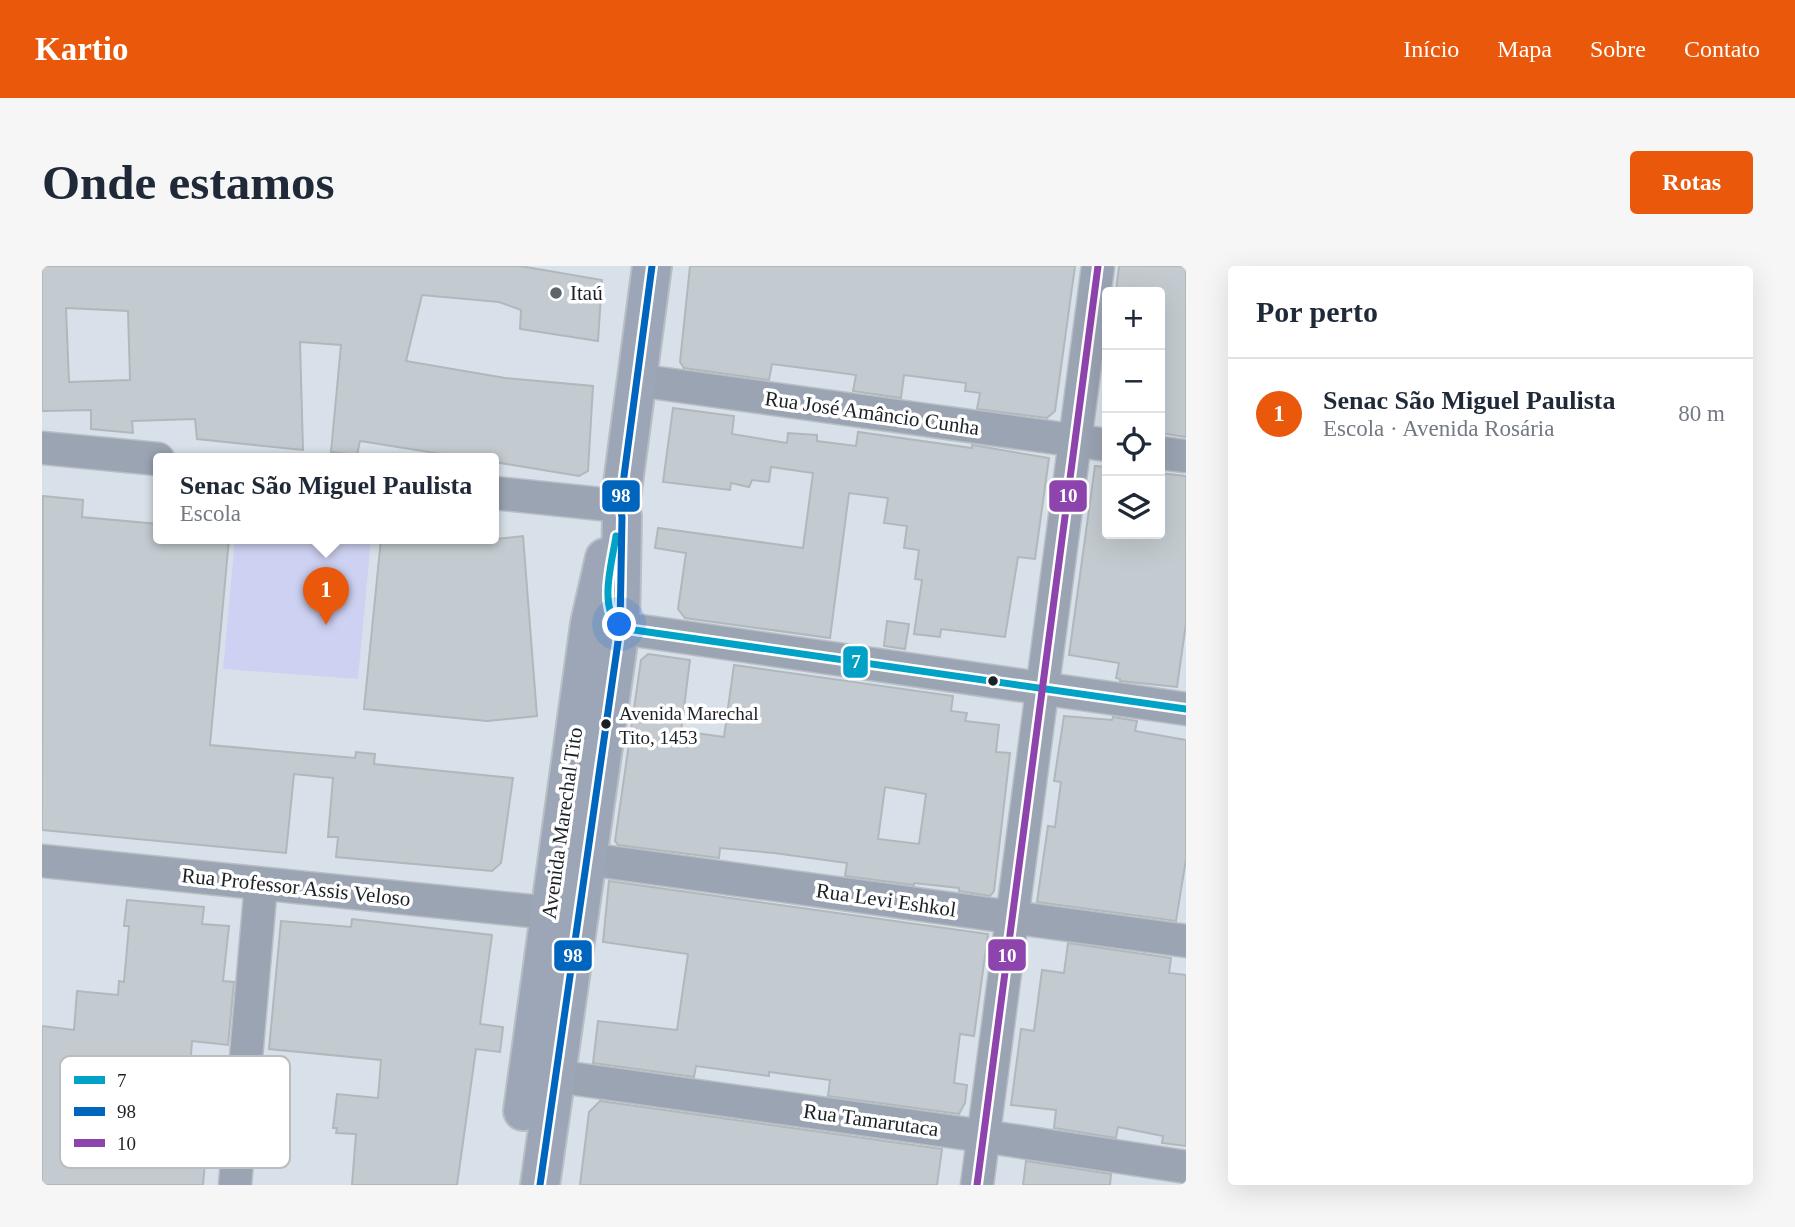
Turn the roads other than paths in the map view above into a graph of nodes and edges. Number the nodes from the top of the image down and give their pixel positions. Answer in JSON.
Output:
{"nodes":[{"id":1,"x":652,"y":266,"type":"edge"},
{"id":2,"x":1098,"y":266,"type":"edge"},
{"id":3,"x":636,"y":380,"type":"junction"},
{"id":4,"x":1074,"y":441,"type":"junction"},
{"id":5,"x":1102,"y":444,"type":"edge"},
{"id":6,"x":42,"y":447,"type":"edge"},
{"id":7,"x":1165,"y":454,"type":"edge"},
{"id":8,"x":1186,"y":456,"type":"edge"},
{"id":9,"x":153,"y":458,"type":"edge"},
{"id":10,"x":499,"y":494,"type":"edge"},
{"id":11,"x":620,"y":506,"type":"junction"},
{"id":12,"x":620,"y":628,"type":"junction"},
{"id":13,"x":1042,"y":688,"type":"junction"},
{"id":14,"x":1186,"y":709,"type":"edge"},
{"id":15,"x":587,"y":859,"type":"junction"},
{"id":16,"x":42,"y":861,"type":"edge"},
{"id":17,"x":261,"y":884,"type":"junction"},
{"id":18,"x":550,"y":914,"type":"junction"},
{"id":19,"x":1011,"y":918,"type":"junction"},
{"id":20,"x":1186,"y":941,"type":"edge"},
{"id":21,"x":567,"y":998,"type":"junction"},
{"id":22,"x":246,"y":1056,"type":"edge"},
{"id":23,"x":555,"y":1076,"type":"junction"},
{"id":24,"x":983,"y":1136,"type":"junction"},
{"id":25,"x":1186,"y":1167,"type":"edge"},
{"id":26,"x":513,"y":1185,"type":"edge"},
{"id":27,"x":540,"y":1185,"type":"edge"},
{"id":28,"x":976,"y":1185,"type":"edge"}],
"edges":[{"from":1,"to":3,"type":"main road","name":"Avenida Marechal Tito"},
{"from":2,"to":4,"type":"street"},
{"from":3,"to":4,"type":"street","name":"Rua José Amâncio Cunha"},
{"from":3,"to":11,"type":"main road","name":"Avenida Marechal Tito"},
{"from":4,"to":5,"type":"street","name":"Rua José Amâncio Cunha"},
{"from":4,"to":13,"type":"street"},
{"from":6,"to":9,"type":"street"},
{"from":7,"to":8,"type":"street"},
{"from":10,"to":11,"type":"street"},
{"from":11,"to":12,"type":"main road"},
{"from":11,"to":18,"type":"main road","name":"Avenida Marechal Tito"},
{"from":12,"to":13,"type":"street"},
{"from":12,"to":15,"type":"main road","name":"Avenida Marechal Tito"},
{"from":13,"to":14,"type":"street"},
{"from":13,"to":19,"type":"street"},
{"from":15,"to":19,"type":"street","name":"Rua Levi Eshkol"},
{"from":15,"to":21,"type":"main road","name":"Avenida Marechal Tito"},
{"from":16,"to":17,"type":"street","name":"Rua Professor Assis Veloso"},
{"from":17,"to":18,"type":"street","name":"Rua Professor Assis Veloso"},
{"from":17,"to":22,"type":"street"},
{"from":18,"to":21,"type":"main road"},
{"from":18,"to":26,"type":"main road","name":"Avenida Marechal Tito"},
{"from":19,"to":20,"type":"street","name":"Rua Levi Eshkol"},
{"from":19,"to":24,"type":"street"},
{"from":21,"to":23,"type":"main road","name":"Avenida Marechal Tito"},
{"from":23,"to":24,"type":"street","name":"Rua Tamarutaca"},
{"from":23,"to":27,"type":"main road","name":"Avenida Marechal Tito"},
{"from":24,"to":25,"type":"street","name":"Rua Tamarutaca"},
{"from":24,"to":28,"type":"street"}]}
